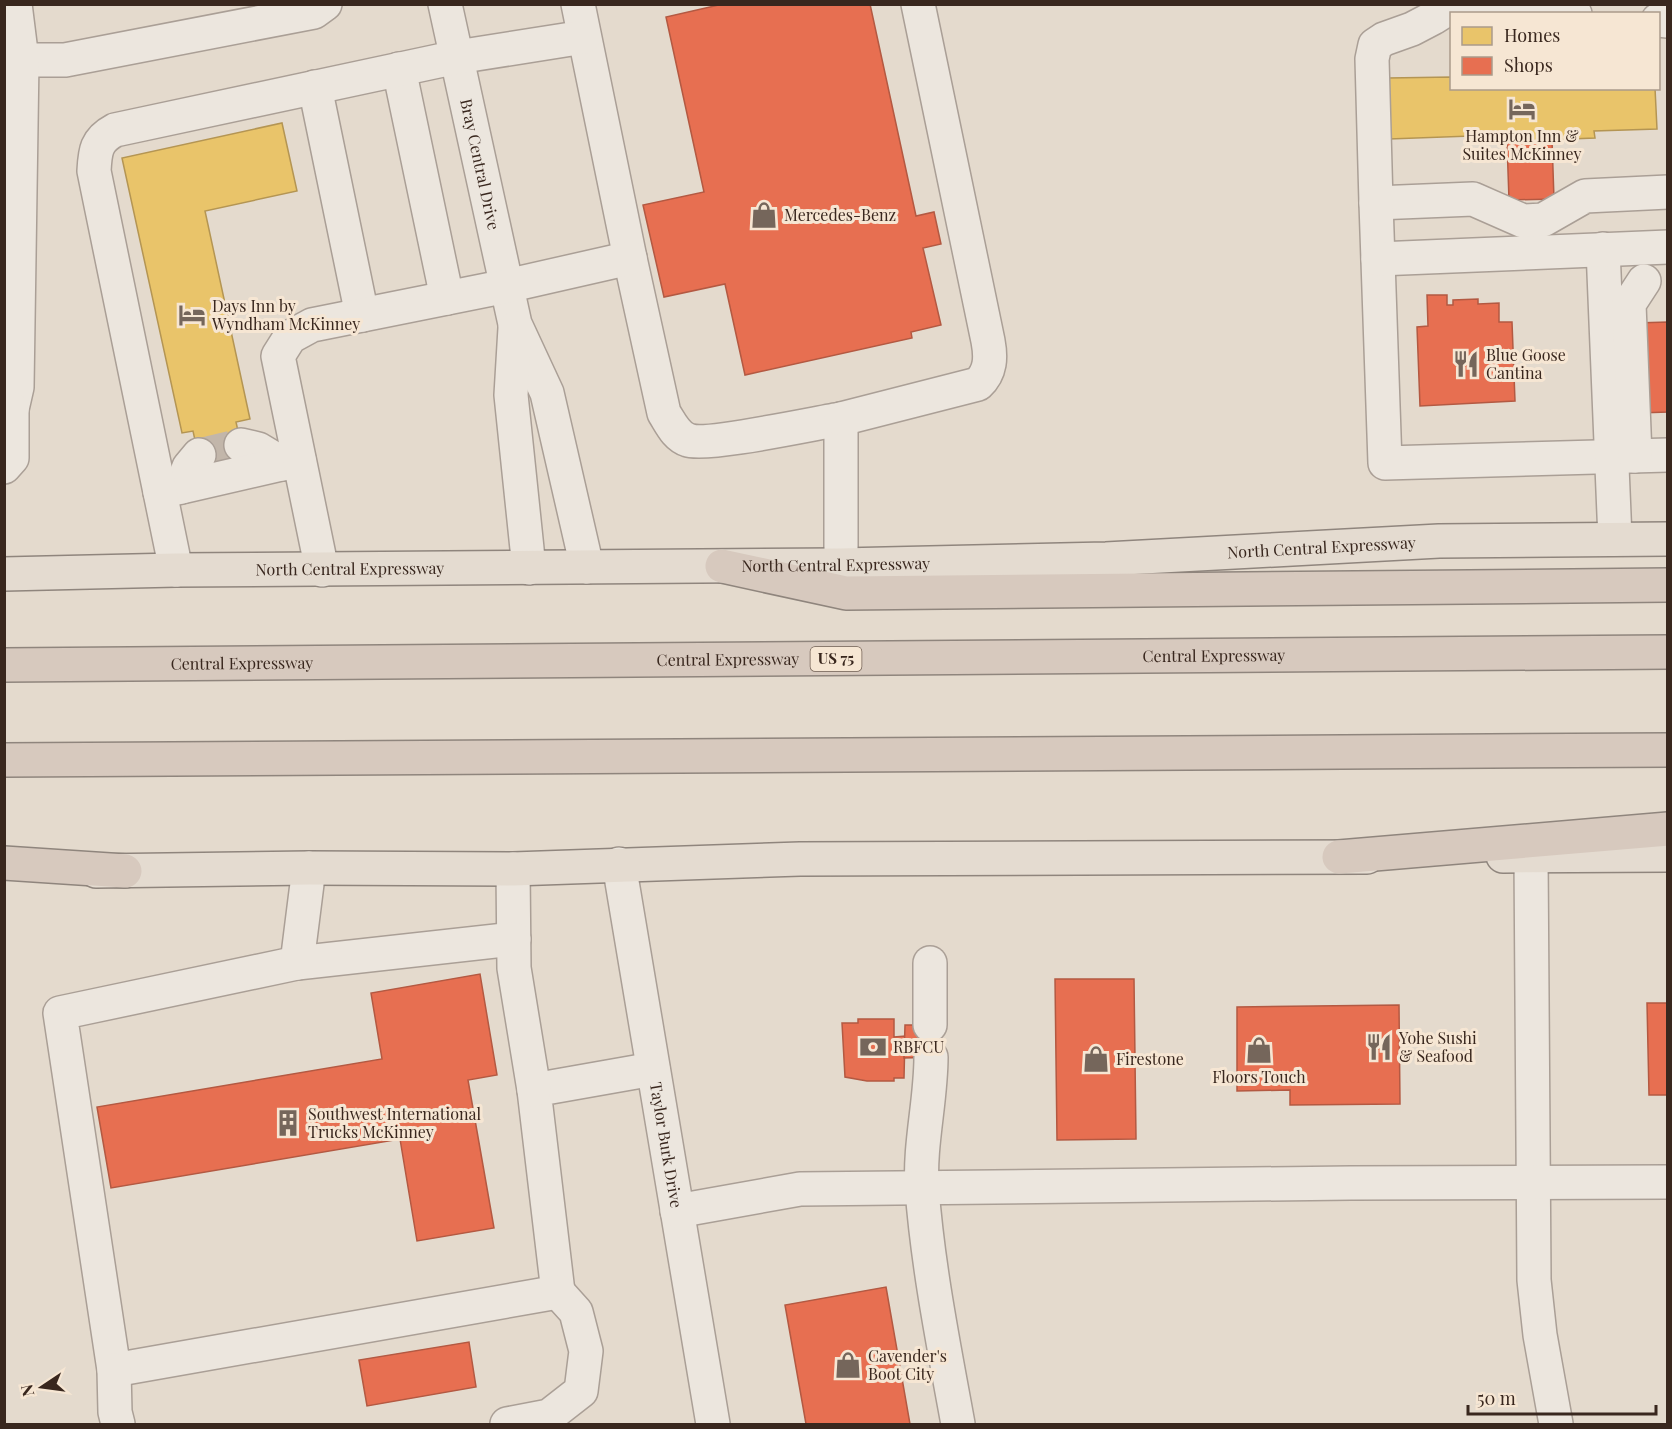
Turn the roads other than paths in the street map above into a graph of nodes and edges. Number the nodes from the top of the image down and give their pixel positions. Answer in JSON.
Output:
{"nodes":[{"id":1,"x":15,"y":4,"type":"edge"},
{"id":2,"x":325,"y":4,"type":"edge"},
{"id":3,"x":445,"y":4,"type":"edge"},
{"id":4,"x":578,"y":4,"type":"edge"},
{"id":5,"x":918,"y":4,"type":"edge"},
{"id":6,"x":1547,"y":4,"type":"edge"},
{"id":7,"x":1556,"y":4,"type":"edge"},
{"id":8,"x":1571,"y":12,"type":"edge"},
{"id":9,"x":584,"y":37,"type":"junction"},
{"id":10,"x":457,"y":57,"type":"junction"},
{"id":11,"x":22,"y":60,"type":"junction"},
{"id":12,"x":399,"y":69,"type":"junction"},
{"id":13,"x":315,"y":87,"type":"junction"},
{"id":14,"x":1668,"y":192,"type":"edge"},
{"id":15,"x":1376,"y":203,"type":"junction"},
{"id":16,"x":1668,"y":247,"type":"edge"},
{"id":17,"x":1603,"y":249,"type":"junction"},
{"id":18,"x":630,"y":258,"type":"junction"},
{"id":19,"x":1378,"y":259,"type":"junction"},
{"id":20,"x":1644,"y":281,"type":"dead end"},
{"id":21,"x":507,"y":286,"type":"junction"},
{"id":22,"x":447,"y":298,"type":"junction"},
{"id":23,"x":362,"y":315,"type":"junction"},
{"id":24,"x":515,"y":324,"type":"junction"},
{"id":25,"x":8,"y":409,"type":"edge"},
{"id":26,"x":841,"y":418,"type":"junction"},
{"id":27,"x":241,"y":445,"type":"tunnel mouth"},
{"id":28,"x":199,"y":455,"type":"tunnel mouth"},
{"id":29,"x":1668,"y":455,"type":"edge"},
{"id":30,"x":1623,"y":457,"type":"junction"},
{"id":31,"x":291,"y":462,"type":"junction"},
{"id":32,"x":4,"y":467,"type":"edge"},
{"id":33,"x":171,"y":489,"type":"junction"},
{"id":34,"x":1615,"y":539,"type":"junction"},
{"id":35,"x":1668,"y":539,"type":"edge"},
{"id":36,"x":840,"y":565,"type":"junction"},
{"id":37,"x":722,"y":566,"type":"junction"},
{"id":38,"x":587,"y":567,"type":"junction"},
{"id":39,"x":529,"y":568,"type":"junction"},
{"id":40,"x":176,"y":570,"type":"junction"},
{"id":41,"x":322,"y":570,"type":"junction"},
{"id":42,"x":4,"y":574,"type":"edge"},
{"id":43,"x":1668,"y":585,"type":"edge"},
{"id":44,"x":1668,"y":652,"type":"edge"},
{"id":45,"x":4,"y":665,"type":"edge"},
{"id":46,"x":1668,"y":750,"type":"edge"},
{"id":47,"x":4,"y":760,"type":"edge"},
{"id":48,"x":1668,"y":829,"type":"edge"},
{"id":49,"x":1668,"y":855,"type":"edge"},
{"id":50,"x":1531,"y":856,"type":"junction"},
{"id":51,"x":1339,"y":857,"type":"junction"},
{"id":52,"x":4,"y":863,"type":"edge"},
{"id":53,"x":619,"y":864,"type":"junction"},
{"id":54,"x":309,"y":868,"type":"junction"},
{"id":55,"x":513,"y":869,"type":"junction"},
{"id":56,"x":124,"y":870,"type":"junction"},
{"id":57,"x":4,"y":872,"type":"edge"},
{"id":58,"x":514,"y":939,"type":"junction"},
{"id":59,"x":297,"y":963,"type":"junction"},
{"id":60,"x":930,"y":963,"type":"dead end"},
{"id":61,"x":930,"y":1025,"type":"dead end"},
{"id":62,"x":931,"y":1057,"type":"dead end"},
{"id":63,"x":653,"y":1070,"type":"junction"},
{"id":64,"x":534,"y":1090,"type":"junction"},
{"id":65,"x":1668,"y":1182,"type":"edge"},
{"id":66,"x":1535,"y":1183,"type":"junction"},
{"id":67,"x":922,"y":1188,"type":"junction"},
{"id":68,"x":677,"y":1211,"type":"junction"},
{"id":69,"x":558,"y":1292,"type":"junction"},
{"id":70,"x":114,"y":1370,"type":"junction"},
{"id":71,"x":118,"y":1425,"type":"edge"},
{"id":72,"x":507,"y":1425,"type":"edge"},
{"id":73,"x":713,"y":1425,"type":"edge"},
{"id":74,"x":958,"y":1425,"type":"edge"},
{"id":75,"x":1556,"y":1425,"type":"edge"}],
"edges":[{"from":1,"to":11,"type":"street"},
{"from":2,"to":11,"type":"street"},
{"from":3,"to":10,"type":"street","name":"Bray Central Drive"},
{"from":4,"to":9,"type":"street"},
{"from":5,"to":26,"type":"street"},
{"from":6,"to":15,"type":"street"},
{"from":7,"to":8,"type":"street"},
{"from":9,"to":10,"type":"street"},
{"from":9,"to":18,"type":"street"},
{"from":10,"to":12,"type":"street"},
{"from":10,"to":21,"type":"street","name":"Bray Central Drive"},
{"from":11,"to":25,"type":"street"},
{"from":12,"to":13,"type":"street"},
{"from":12,"to":22,"type":"street"},
{"from":13,"to":23,"type":"street"},
{"from":13,"to":33,"type":"street"},
{"from":14,"to":15,"type":"street"},
{"from":15,"to":19,"type":"street"},
{"from":16,"to":17,"type":"street"},
{"from":17,"to":19,"type":"street"},
{"from":17,"to":30,"type":"street"},
{"from":18,"to":21,"type":"street"},
{"from":18,"to":26,"type":"street"},
{"from":19,"to":30,"type":"street"},
{"from":20,"to":30,"type":"street"},
{"from":21,"to":22,"type":"street"},
{"from":21,"to":24,"type":"street","name":"Bray Central Drive"},
{"from":22,"to":23,"type":"street"},
{"from":23,"to":31,"type":"street"},
{"from":24,"to":38,"type":"street","name":"Bray Central Drive"},
{"from":24,"to":39,"type":"street","name":"Bray Central Drive"},
{"from":25,"to":32,"type":"street"},
{"from":26,"to":36,"type":"street"},
{"from":27,"to":31,"type":"street"},
{"from":28,"to":33,"type":"street"},
{"from":29,"to":30,"type":"street"},
{"from":30,"to":34,"type":"street"},
{"from":31,"to":33,"type":"street"},
{"from":31,"to":41,"type":"street"},
{"from":33,"to":40,"type":"street"},
{"from":34,"to":35,"type":"main road","name":"North Central Expressway"},
{"from":34,"to":36,"type":"main road","name":"North Central Expressway"},
{"from":36,"to":37,"type":"main road","name":"North Central Expressway"},
{"from":37,"to":38,"type":"main road","name":"North Central Expressway"},
{"from":37,"to":43,"type":"highway"},
{"from":38,"to":39,"type":"main road","name":"North Central Expressway"},
{"from":39,"to":41,"type":"main road","name":"North Central Expressway"},
{"from":40,"to":41,"type":"main road","name":"North Central Expressway"},
{"from":40,"to":42,"type":"main road","name":"North Central Expressway"},
{"from":44,"to":45,"type":"highway","name":"Central Expressway","number":"US 75"},
{"from":46,"to":47,"type":"highway"},
{"from":48,"to":51,"type":"highway"},
{"from":49,"to":50,"type":"main road"},
{"from":50,"to":51,"type":"main road"},
{"from":50,"to":66,"type":"street"},
{"from":51,"to":53,"type":"main road"},
{"from":52,"to":56,"type":"highway"},
{"from":53,"to":55,"type":"main road"},
{"from":53,"to":63,"type":"street","name":"Taylor Burk Drive"},
{"from":54,"to":55,"type":"main road"},
{"from":54,"to":56,"type":"main road"},
{"from":54,"to":59,"type":"street"},
{"from":55,"to":58,"type":"street"},
{"from":56,"to":57,"type":"main road"},
{"from":58,"to":59,"type":"street"},
{"from":58,"to":64,"type":"street"},
{"from":59,"to":70,"type":"street"},
{"from":60,"to":61,"type":"street"},
{"from":62,"to":67,"type":"street"},
{"from":63,"to":64,"type":"street"},
{"from":63,"to":68,"type":"street","name":"Taylor Burk Drive"},
{"from":64,"to":69,"type":"street"},
{"from":65,"to":66,"type":"street"},
{"from":66,"to":67,"type":"street"},
{"from":66,"to":75,"type":"street"},
{"from":67,"to":68,"type":"street"},
{"from":67,"to":74,"type":"street"},
{"from":68,"to":73,"type":"street","name":"Taylor Burk Drive"},
{"from":69,"to":70,"type":"street"},
{"from":69,"to":72,"type":"street"},
{"from":70,"to":71,"type":"street"}]}
